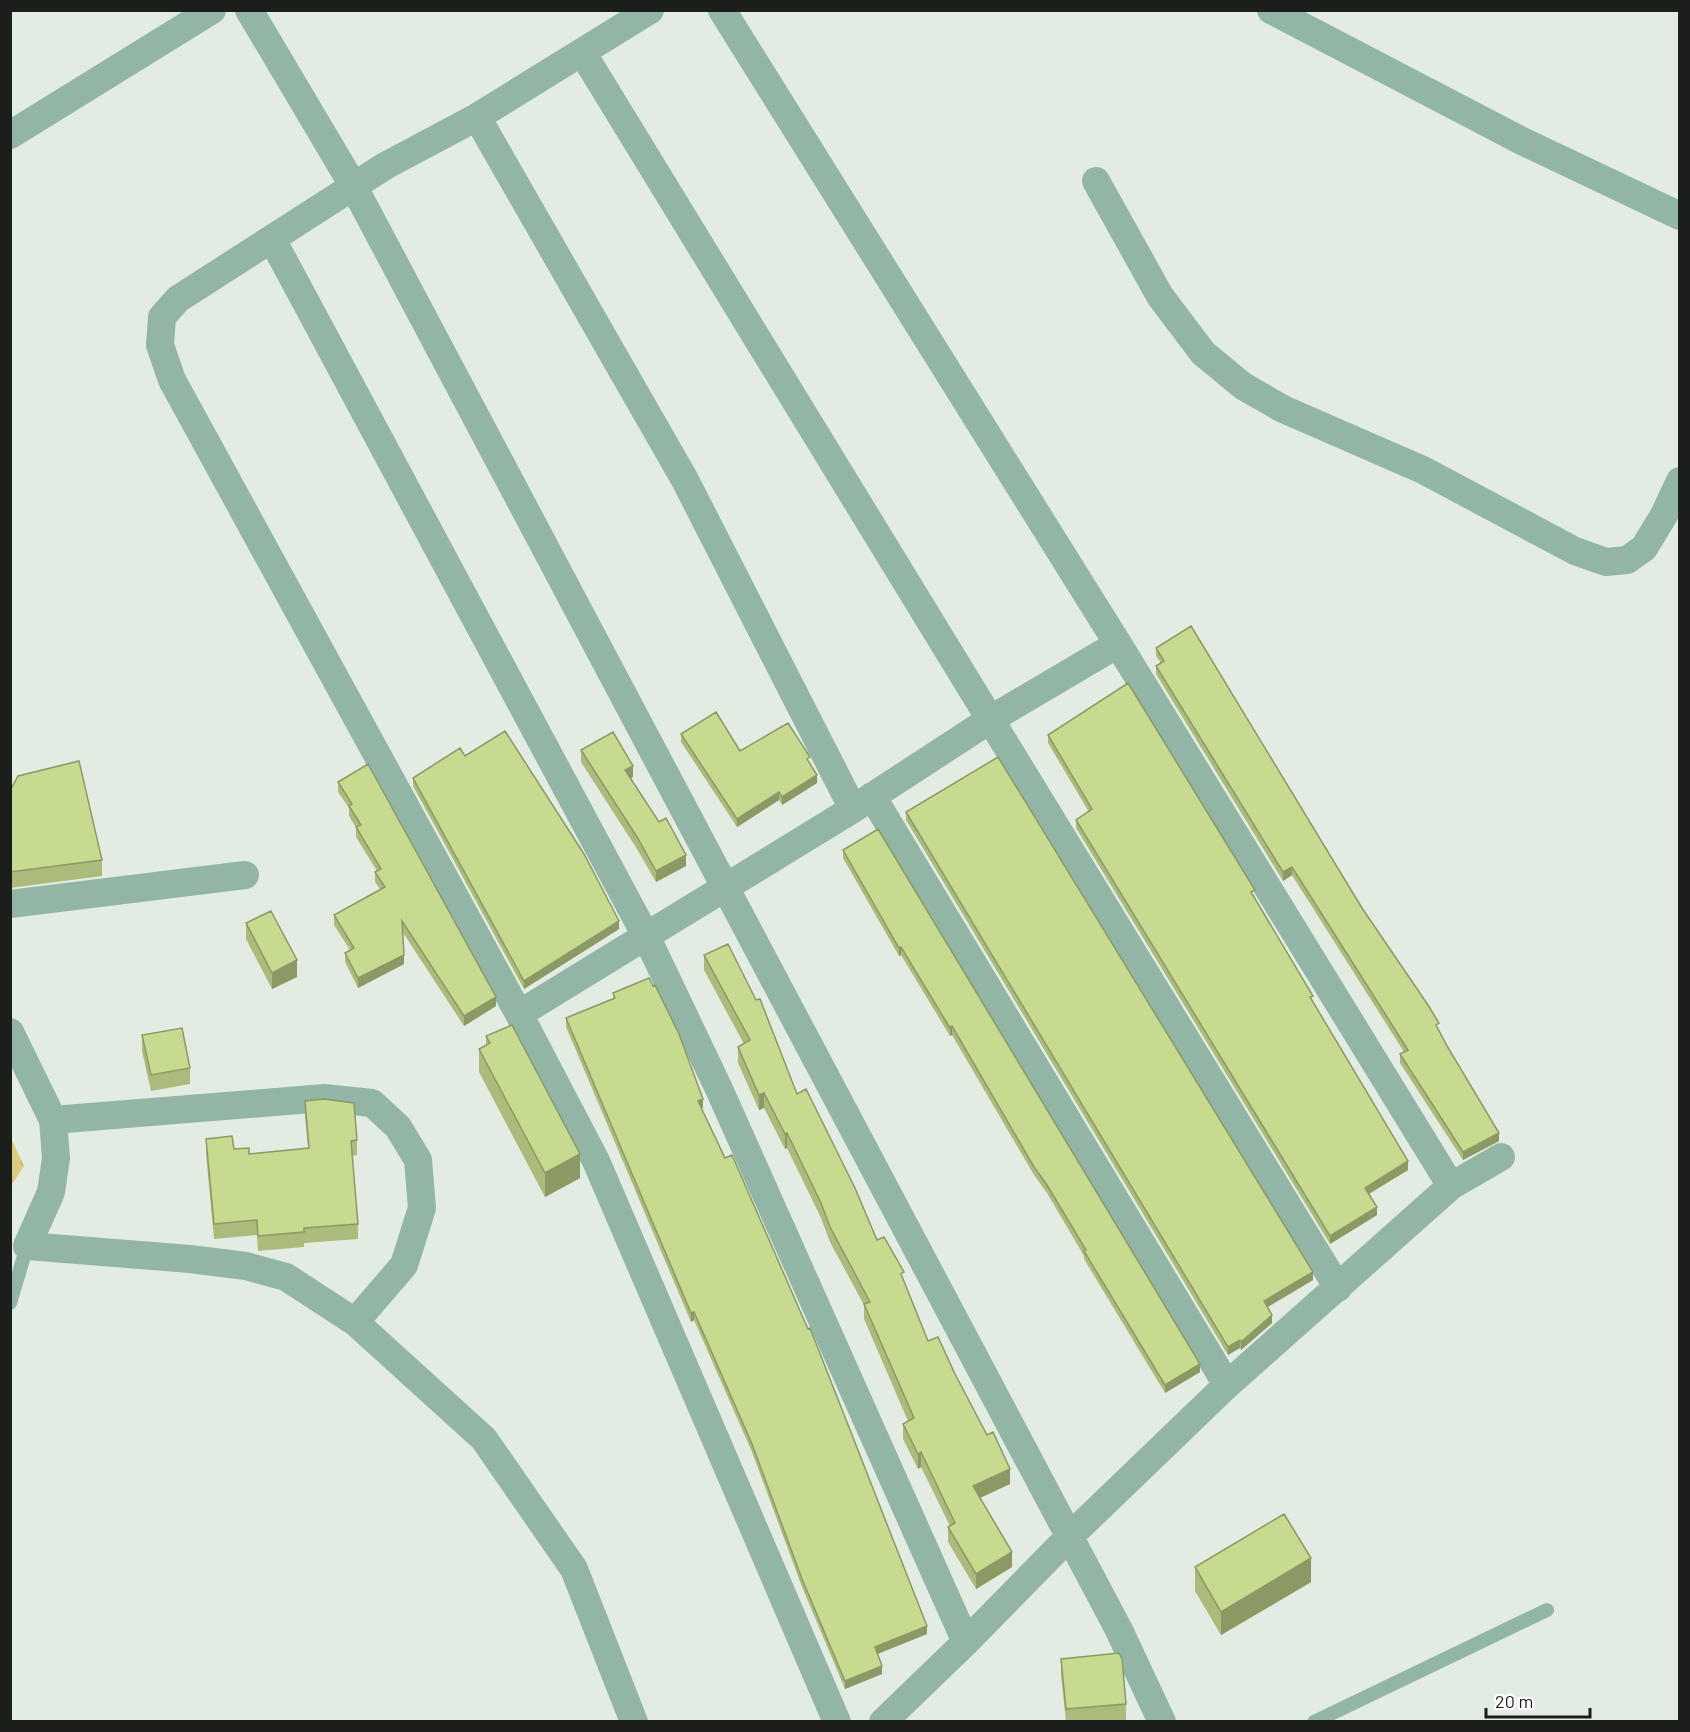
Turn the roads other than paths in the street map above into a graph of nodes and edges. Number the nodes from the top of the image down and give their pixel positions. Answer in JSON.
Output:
{"nodes":[{"id":1,"x":212,"y":10,"type":"edge"},
{"id":2,"x":249,"y":10,"type":"edge"},
{"id":3,"x":650,"y":10,"type":"edge"},
{"id":4,"x":722,"y":10,"type":"edge"},
{"id":5,"x":1271,"y":10,"type":"edge"},
{"id":6,"x":582,"y":52,"type":"junction"},
{"id":7,"x":477,"y":117,"type":"junction"},
{"id":8,"x":10,"y":135,"type":"edge"},
{"id":9,"x":1096,"y":181,"type":"dead end"},
{"id":10,"x":354,"y":187,"type":"junction"},
{"id":11,"x":1680,"y":216,"type":"edge"},
{"id":12,"x":273,"y":239,"type":"junction"},
{"id":13,"x":1680,"y":481,"type":"edge"},
{"id":14,"x":1119,"y":644,"type":"junction"},
{"id":15,"x":991,"y":719,"type":"junction"},
{"id":16,"x":862,"y":803,"type":"junction"},
{"id":17,"x":245,"y":875,"type":"dead end"},
{"id":18,"x":727,"y":888,"type":"junction"},
{"id":19,"x":10,"y":904,"type":"edge"},
{"id":20,"x":647,"y":938,"type":"junction"},
{"id":21,"x":519,"y":1014,"type":"junction"},
{"id":22,"x":10,"y":1032,"type":"edge"},
{"id":23,"x":53,"y":1120,"type":"junction"},
{"id":24,"x":1501,"y":1157,"type":"dead end"},
{"id":25,"x":1451,"y":1186,"type":"junction"},
{"id":26,"x":27,"y":1246,"type":"junction"},
{"id":27,"x":1338,"y":1288,"type":"junction"},
{"id":28,"x":10,"y":1303,"type":"edge"},
{"id":29,"x":356,"y":1322,"type":"junction"},
{"id":30,"x":1227,"y":1385,"type":"junction"},
{"id":31,"x":1068,"y":1538,"type":"junction"},
{"id":32,"x":1547,"y":1610,"type":"dead end"},
{"id":33,"x":966,"y":1642,"type":"junction"},
{"id":34,"x":634,"y":1722,"type":"edge"},
{"id":35,"x":837,"y":1722,"type":"edge"},
{"id":36,"x":883,"y":1722,"type":"edge"},
{"id":37,"x":1162,"y":1722,"type":"edge"},
{"id":38,"x":1314,"y":1722,"type":"edge"}],
"edges":[{"from":1,"to":8,"type":"street"},
{"from":2,"to":10,"type":"street"},
{"from":3,"to":6,"type":"street"},
{"from":4,"to":14,"type":"street"},
{"from":5,"to":11,"type":"street"},
{"from":6,"to":7,"type":"street"},
{"from":6,"to":15,"type":"street"},
{"from":7,"to":10,"type":"street"},
{"from":7,"to":16,"type":"street"},
{"from":9,"to":13,"type":"street"},
{"from":10,"to":12,"type":"street"},
{"from":10,"to":18,"type":"street"},
{"from":12,"to":20,"type":"street"},
{"from":12,"to":21,"type":"street"},
{"from":14,"to":15,"type":"street"},
{"from":14,"to":25,"type":"street"},
{"from":15,"to":16,"type":"street"},
{"from":15,"to":27,"type":"street"},
{"from":16,"to":18,"type":"street"},
{"from":16,"to":30,"type":"street"},
{"from":17,"to":19,"type":"street"},
{"from":18,"to":20,"type":"street"},
{"from":18,"to":31,"type":"street"},
{"from":20,"to":21,"type":"street"},
{"from":20,"to":33,"type":"street"},
{"from":21,"to":35,"type":"street"},
{"from":22,"to":23,"type":"street"},
{"from":23,"to":26,"type":"street"},
{"from":23,"to":29,"type":"street"},
{"from":24,"to":25,"type":"street"},
{"from":25,"to":27,"type":"street"},
{"from":26,"to":28,"type":"lane"},
{"from":26,"to":29,"type":"street"},
{"from":27,"to":30,"type":"street"},
{"from":29,"to":34,"type":"street"},
{"from":30,"to":31,"type":"street"},
{"from":31,"to":33,"type":"street"},
{"from":31,"to":37,"type":"street"},
{"from":32,"to":38,"type":"lane"},
{"from":33,"to":36,"type":"street"}]}
